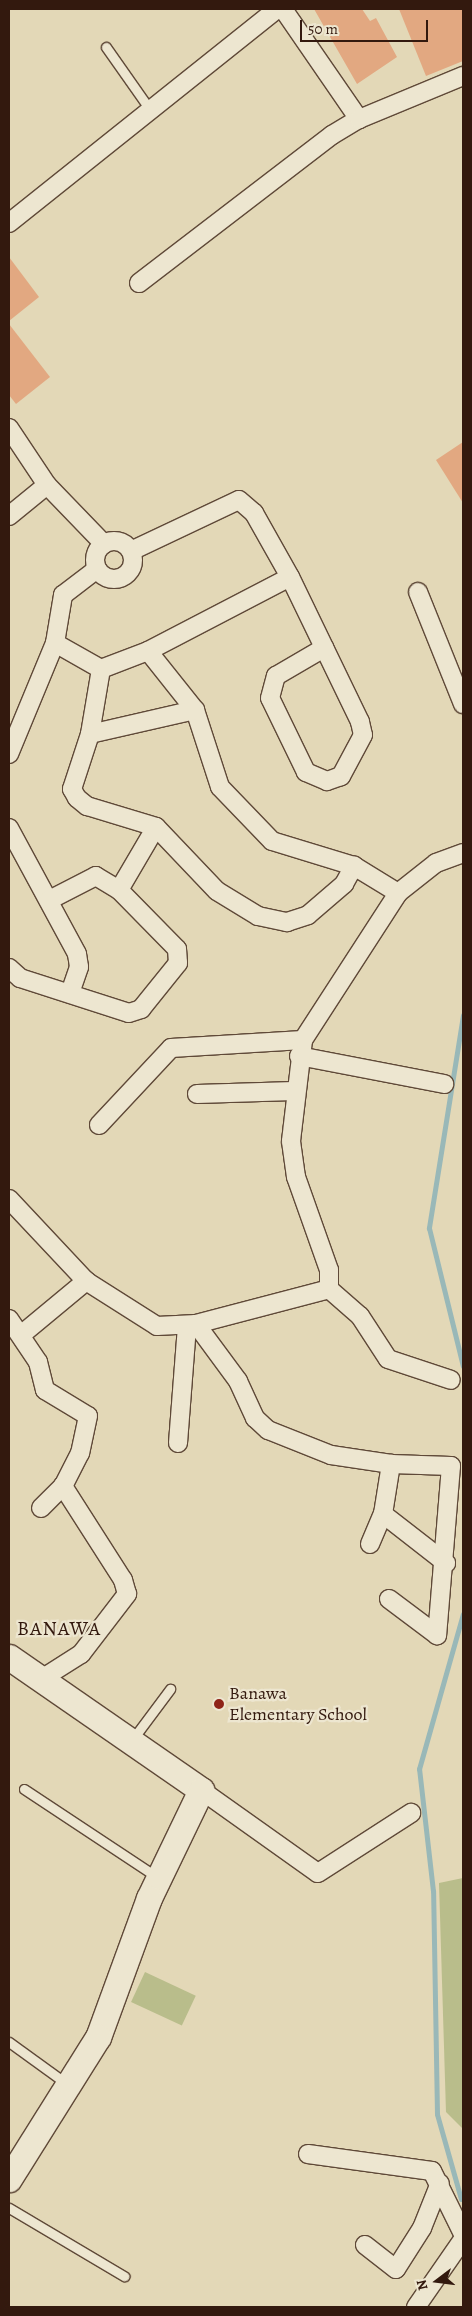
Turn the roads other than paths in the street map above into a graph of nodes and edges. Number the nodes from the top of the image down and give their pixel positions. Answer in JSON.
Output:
{"nodes":[{"id":1,"x":277,"y":9,"type":"edge"},
{"id":2,"x":284,"y":9,"type":"edge"},
{"id":3,"x":106,"y":47,"type":"dead end"},
{"id":4,"x":463,"y":76,"type":"edge"},
{"id":5,"x":151,"y":111,"type":"junction"},
{"id":6,"x":359,"y":119,"type":"junction"},
{"id":7,"x":9,"y":223,"type":"edge"},
{"id":8,"x":140,"y":283,"type":"dead end"},
{"id":9,"x":9,"y":428,"type":"edge"},
{"id":10,"x":47,"y":485,"type":"junction"},
{"id":11,"x":9,"y":516,"type":"edge"},
{"id":12,"x":104,"y":544,"type":"junction"},
{"id":13,"x":131,"y":551,"type":"junction"},
{"id":14,"x":97,"y":569,"type":"junction"},
{"id":15,"x":290,"y":577,"type":"junction"},
{"id":16,"x":418,"y":592,"type":"dead end"},
{"id":17,"x":55,"y":642,"type":"junction"},
{"id":18,"x":324,"y":648,"type":"junction"},
{"id":19,"x":148,"y":651,"type":"junction"},
{"id":20,"x":101,"y":668,"type":"junction"},
{"id":21,"x":463,"y":704,"type":"edge"},
{"id":22,"x":195,"y":710,"type":"junction"},
{"id":23,"x":90,"y":734,"type":"junction"},
{"id":24,"x":9,"y":754,"type":"edge"},
{"id":25,"x":156,"y":827,"type":"junction"},
{"id":26,"x":9,"y":828,"type":"edge"},
{"id":27,"x":463,"y":853,"type":"edge"},
{"id":28,"x":354,"y":866,"type":"junction"},
{"id":29,"x":119,"y":890,"type":"junction"},
{"id":30,"x":398,"y":893,"type":"junction"},
{"id":31,"x":49,"y":900,"type":"junction"},
{"id":32,"x":9,"y":968,"type":"edge"},
{"id":33,"x":70,"y":993,"type":"junction"},
{"id":34,"x":301,"y":1048,"type":"junction"},
{"id":35,"x":444,"y":1084,"type":"dead end"},
{"id":36,"x":294,"y":1092,"type":"junction"},
{"id":37,"x":197,"y":1094,"type":"dead end"},
{"id":38,"x":99,"y":1125,"type":"dead end"},
{"id":39,"x":9,"y":1199,"type":"edge"},
{"id":40,"x":86,"y":1281,"type":"junction"},
{"id":41,"x":329,"y":1289,"type":"junction"},
{"id":42,"x":9,"y":1319,"type":"edge"},
{"id":43,"x":191,"y":1324,"type":"junction"},
{"id":44,"x":21,"y":1335,"type":"junction"},
{"id":45,"x":451,"y":1380,"type":"dead end"},
{"id":46,"x":178,"y":1443,"type":"dead end"},
{"id":47,"x":390,"y":1464,"type":"junction"},
{"id":48,"x":63,"y":1486,"type":"junction"},
{"id":49,"x":41,"y":1508,"type":"dead end"},
{"id":50,"x":383,"y":1514,"type":"junction"},
{"id":51,"x":370,"y":1544,"type":"dead end"},
{"id":52,"x":446,"y":1563,"type":"junction"},
{"id":53,"x":389,"y":1599,"type":"dead end"},
{"id":54,"x":9,"y":1657,"type":"edge"},
{"id":55,"x":43,"y":1678,"type":"junction"},
{"id":56,"x":170,"y":1689,"type":"dead end"},
{"id":57,"x":132,"y":1740,"type":"junction"},
{"id":58,"x":24,"y":1789,"type":"dead end"},
{"id":59,"x":201,"y":1790,"type":"junction"},
{"id":60,"x":411,"y":1813,"type":"dead end"},
{"id":61,"x":159,"y":1878,"type":"junction"},
{"id":62,"x":9,"y":2042,"type":"edge"},
{"id":63,"x":70,"y":2086,"type":"junction"},
{"id":64,"x":308,"y":2154,"type":"dead end"},
{"id":65,"x":9,"y":2180,"type":"edge"},
{"id":66,"x":440,"y":2182,"type":"junction"},
{"id":67,"x":9,"y":2208,"type":"edge"},
{"id":68,"x":463,"y":2234,"type":"edge"},
{"id":69,"x":463,"y":2239,"type":"edge"},
{"id":70,"x":365,"y":2246,"type":"dead end"},
{"id":71,"x":124,"y":2276,"type":"dead end"},
{"id":72,"x":416,"y":2307,"type":"edge"}],
"edges":[{"from":1,"to":5,"type":"street"},
{"from":2,"to":6,"type":"street"},
{"from":3,"to":5,"type":"lane"},
{"from":4,"to":6,"type":"street"},
{"from":5,"to":7,"type":"street"},
{"from":6,"to":8,"type":"street"},
{"from":9,"to":10,"type":"street"},
{"from":10,"to":11,"type":"street"},
{"from":10,"to":12,"type":"street"},
{"from":12,"to":13,"type":"street"},
{"from":12,"to":14,"type":"street"},
{"from":13,"to":14,"type":"street"},
{"from":13,"to":15,"type":"street"},
{"from":14,"to":17,"type":"street"},
{"from":15,"to":18,"type":"street"},
{"from":15,"to":19,"type":"street"},
{"from":16,"to":21,"type":"street"},
{"from":17,"to":20,"type":"street"},
{"from":17,"to":24,"type":"street"},
{"from":18,"to":18,"type":"street"},
{"from":19,"to":20,"type":"street"},
{"from":19,"to":22,"type":"street"},
{"from":20,"to":23,"type":"street"},
{"from":22,"to":23,"type":"street"},
{"from":22,"to":28,"type":"street"},
{"from":23,"to":25,"type":"street"},
{"from":25,"to":28,"type":"street"},
{"from":25,"to":29,"type":"street"},
{"from":26,"to":31,"type":"street"},
{"from":27,"to":30,"type":"street"},
{"from":28,"to":30,"type":"street"},
{"from":29,"to":31,"type":"street"},
{"from":29,"to":33,"type":"street"},
{"from":30,"to":34,"type":"street"},
{"from":31,"to":33,"type":"street"},
{"from":32,"to":33,"type":"street"},
{"from":34,"to":35,"type":"street"},
{"from":34,"to":36,"type":"street"},
{"from":34,"to":38,"type":"street"},
{"from":36,"to":37,"type":"street"},
{"from":36,"to":41,"type":"street"},
{"from":39,"to":40,"type":"street"},
{"from":40,"to":43,"type":"street"},
{"from":40,"to":44,"type":"street"},
{"from":41,"to":43,"type":"street"},
{"from":41,"to":45,"type":"street"},
{"from":42,"to":44,"type":"street"},
{"from":43,"to":46,"type":"street"},
{"from":43,"to":47,"type":"street"},
{"from":44,"to":48,"type":"street"},
{"from":47,"to":50,"type":"street"},
{"from":47,"to":52,"type":"street"},
{"from":48,"to":49,"type":"street"},
{"from":48,"to":55,"type":"street"},
{"from":50,"to":51,"type":"street"},
{"from":50,"to":52,"type":"street"},
{"from":52,"to":53,"type":"street"},
{"from":54,"to":55,"type":"street"},
{"from":55,"to":57,"type":"street"},
{"from":56,"to":57,"type":"lane"},
{"from":57,"to":59,"type":"street"},
{"from":58,"to":61,"type":"lane"},
{"from":59,"to":60,"type":"street"},
{"from":59,"to":61,"type":"street"},
{"from":61,"to":63,"type":"street"},
{"from":62,"to":63,"type":"lane"},
{"from":63,"to":65,"type":"street"},
{"from":64,"to":66,"type":"street"},
{"from":66,"to":68,"type":"street"},
{"from":66,"to":70,"type":"street"},
{"from":67,"to":71,"type":"lane"},
{"from":69,"to":72,"type":"street"}]}
